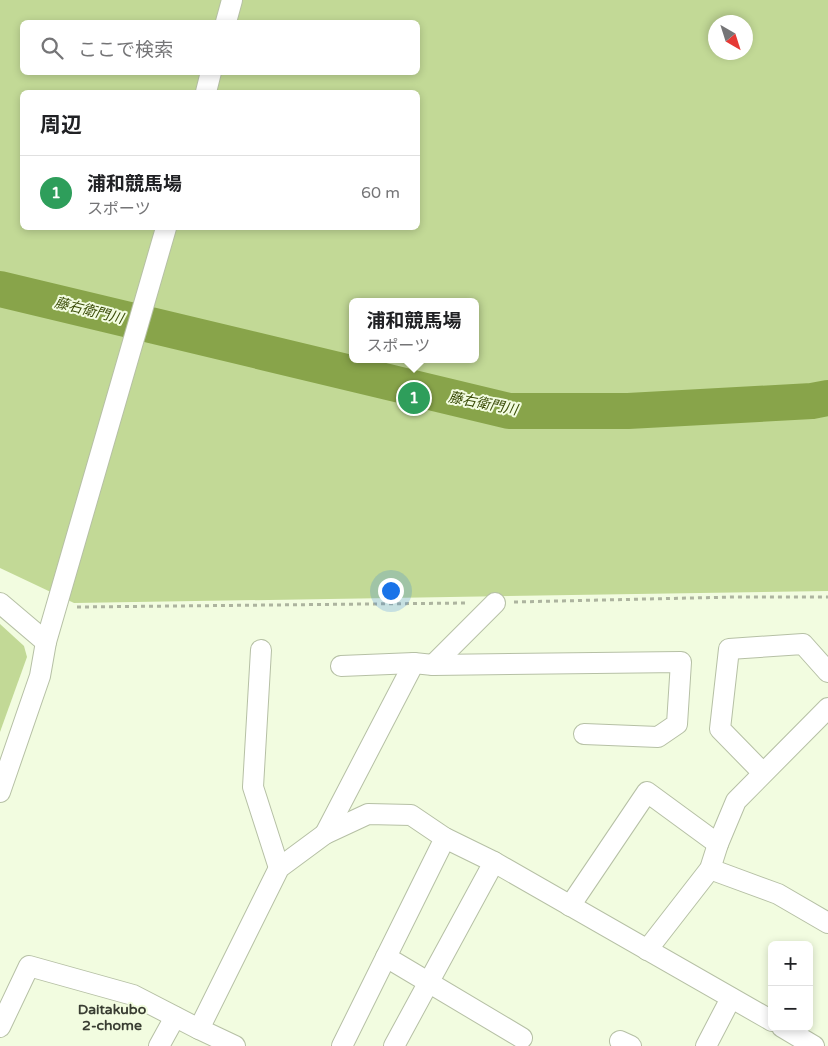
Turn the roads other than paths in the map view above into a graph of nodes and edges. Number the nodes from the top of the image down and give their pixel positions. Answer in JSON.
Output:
{"nodes":[{"id":1,"x":232,"y":0,"type":"edge"},
{"id":2,"x":227,"y":20,"type":"edge"},
{"id":3,"x":210,"y":75,"type":"edge"},
{"id":4,"x":206,"y":90,"type":"edge"},
{"id":5,"x":165,"y":230,"type":"edge"},
{"id":6,"x":0,"y":603,"type":"edge"},
{"id":7,"x":494,"y":603,"type":"road end"},
{"id":8,"x":46,"y":642,"type":"junction"},
{"id":9,"x":261,"y":650,"type":"dead end"},
{"id":10,"x":424,"y":664,"type":"junction"},
{"id":11,"x":341,"y":666,"type":"dead end"},
{"id":12,"x":828,"y":672,"type":"edge"},
{"id":13,"x":828,"y":708,"type":"edge"},
{"id":14,"x":584,"y":734,"type":"dead end"},
{"id":15,"x":764,"y":773,"type":"junction"},
{"id":16,"x":0,"y":792,"type":"edge"},
{"id":17,"x":325,"y":834,"type":"junction"},
{"id":18,"x":445,"y":838,"type":"junction"},
{"id":19,"x":718,"y":844,"type":"junction"},
{"id":20,"x":494,"y":862,"type":"junction"},
{"id":21,"x":279,"y":868,"type":"junction"},
{"id":22,"x":710,"y":869,"type":"junction"},
{"id":23,"x":570,"y":906,"type":"junction"},
{"id":24,"x":828,"y":923,"type":"edge"},
{"id":25,"x":647,"y":950,"type":"junction"},
{"id":26,"x":386,"y":957,"type":"junction"},
{"id":27,"x":429,"y":983,"type":"junction"},
{"id":28,"x":731,"y":998,"type":"junction"},
{"id":29,"x":175,"y":1016,"type":"junction"},
{"id":30,"x":768,"y":1020,"type":"edge"},
{"id":31,"x":0,"y":1027,"type":"edge"},
{"id":32,"x":199,"y":1029,"type":"junction"},
{"id":33,"x":789,"y":1031,"type":"edge"},
{"id":34,"x":522,"y":1038,"type":"dead end"},
{"id":35,"x":159,"y":1046,"type":"edge"},
{"id":36,"x":235,"y":1046,"type":"edge"},
{"id":37,"x":342,"y":1046,"type":"edge"},
{"id":38,"x":394,"y":1046,"type":"edge"},
{"id":39,"x":706,"y":1046,"type":"edge"},
{"id":40,"x":814,"y":1046,"type":"edge"}],
"edges":[{"from":1,"to":2,"type":"street"},
{"from":3,"to":4,"type":"street"},
{"from":5,"to":8,"type":"street"},
{"from":6,"to":8,"type":"street"},
{"from":7,"to":10,"type":"street"},
{"from":8,"to":16,"type":"street"},
{"from":9,"to":21,"type":"street"},
{"from":10,"to":11,"type":"street"},
{"from":10,"to":14,"type":"street"},
{"from":10,"to":17,"type":"street"},
{"from":12,"to":15,"type":"street"},
{"from":13,"to":15,"type":"street"},
{"from":15,"to":19,"type":"street"},
{"from":17,"to":18,"type":"street"},
{"from":17,"to":21,"type":"street"},
{"from":18,"to":20,"type":"street"},
{"from":18,"to":26,"type":"street"},
{"from":19,"to":22,"type":"street"},
{"from":19,"to":23,"type":"street"},
{"from":20,"to":23,"type":"street"},
{"from":20,"to":27,"type":"street"},
{"from":21,"to":32,"type":"street"},
{"from":22,"to":24,"type":"street"},
{"from":22,"to":25,"type":"street"},
{"from":23,"to":25,"type":"street"},
{"from":25,"to":28,"type":"street"},
{"from":26,"to":27,"type":"street"},
{"from":26,"to":37,"type":"street"},
{"from":27,"to":34,"type":"street"},
{"from":27,"to":38,"type":"street"},
{"from":28,"to":30,"type":"street"},
{"from":28,"to":39,"type":"street"},
{"from":29,"to":31,"type":"street"},
{"from":29,"to":32,"type":"street"},
{"from":29,"to":35,"type":"street"},
{"from":32,"to":36,"type":"street"},
{"from":33,"to":40,"type":"street"}]}
